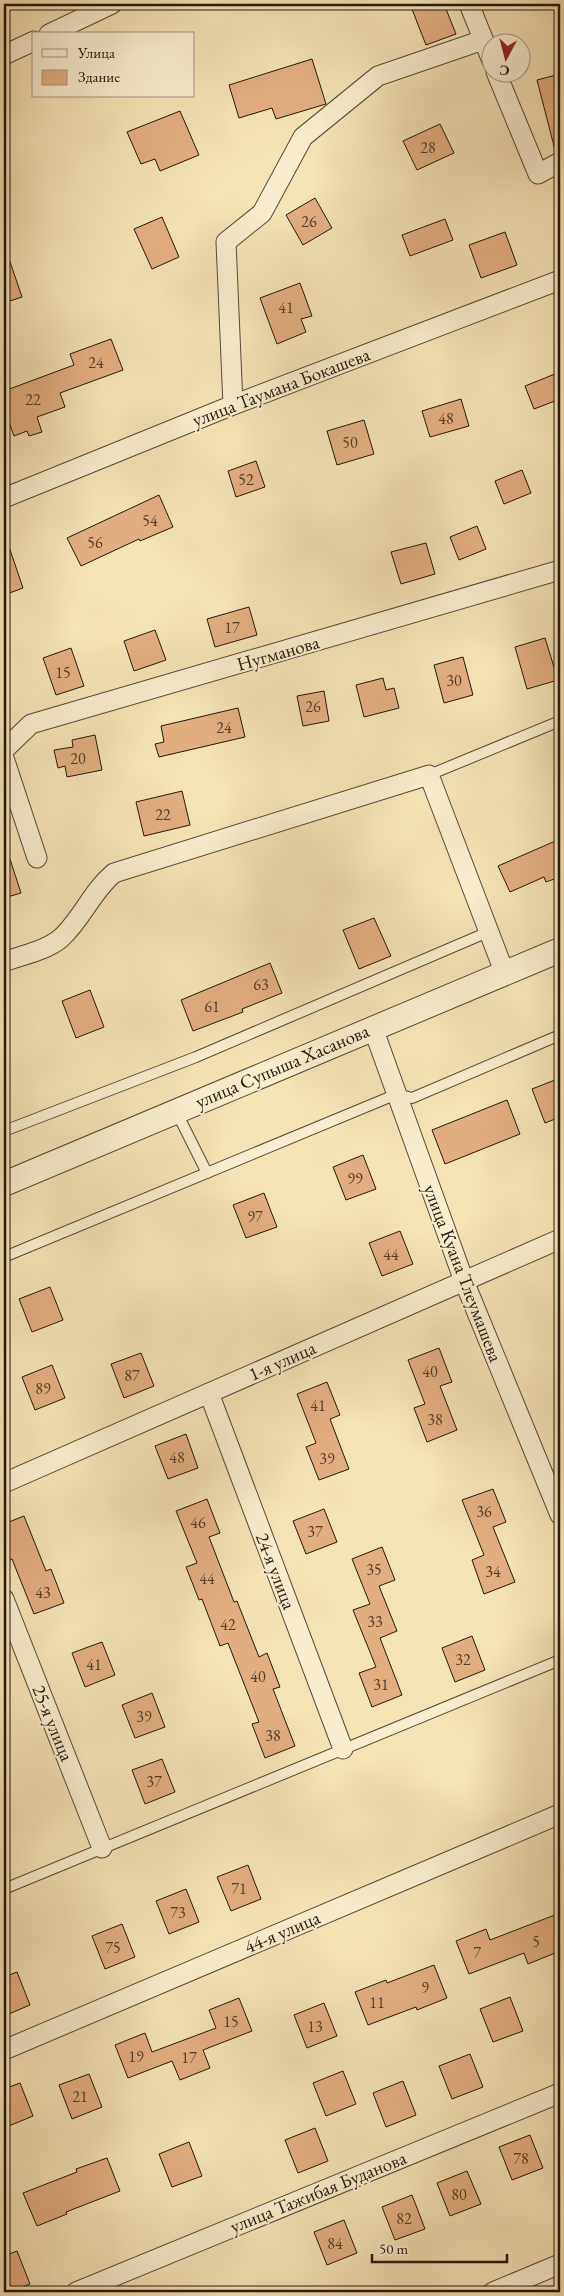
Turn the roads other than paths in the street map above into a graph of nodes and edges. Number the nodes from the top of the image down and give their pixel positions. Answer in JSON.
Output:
{"nodes":[{"id":1,"x":112,"y":4,"type":"edge"},
{"id":2,"x":469,"y":4,"type":"edge"},
{"id":3,"x":53,"y":32,"type":"edge"},
{"id":4,"x":482,"y":40,"type":"joint"},
{"id":5,"x":32,"y":42,"type":"edge"},
{"id":6,"x":4,"y":55,"type":"edge"},
{"id":7,"x":500,"y":82,"type":"edge"},
{"id":8,"x":560,"y":162,"type":"edge"},
{"id":9,"x":560,"y":280,"type":"edge"},
{"id":10,"x":233,"y":405,"type":"junction"},
{"id":11,"x":4,"y":498,"type":"edge"},
{"id":12,"x":560,"y":570,"type":"edge"},
{"id":13,"x":560,"y":721,"type":"edge"},
{"id":14,"x":4,"y":750,"type":"edge"},
{"id":15,"x":4,"y":758,"type":"edge"},
{"id":16,"x":429,"y":776,"type":"junction"},
{"id":17,"x":37,"y":858,"type":"dead end"},
{"id":18,"x":488,"y":932,"type":"junction"},
{"id":19,"x":560,"y":950,"type":"edge"},
{"id":20,"x":4,"y":962,"type":"edge"},
{"id":21,"x":505,"y":974,"type":"junction"},
{"id":22,"x":374,"y":1028,"type":"junction"},
{"id":23,"x":560,"y":1035,"type":"edge"},
{"id":24,"x":397,"y":1094,"type":"junction"},
{"id":25,"x":176,"y":1110,"type":"junction"},
{"id":26,"x":4,"y":1131,"type":"edge"},
{"id":27,"x":207,"y":1173,"type":"junction"},
{"id":28,"x":4,"y":1184,"type":"edge"},
{"id":29,"x":560,"y":1238,"type":"edge"},
{"id":30,"x":4,"y":1257,"type":"edge"},
{"id":31,"x":464,"y":1281,"type":"junction"},
{"id":32,"x":209,"y":1393,"type":"junction"},
{"id":33,"x":4,"y":1483,"type":"edge"},
{"id":34,"x":560,"y":1515,"type":"edge"},
{"id":35,"x":4,"y":1599,"type":"edge"},
{"id":36,"x":560,"y":1660,"type":"edge"},
{"id":37,"x":343,"y":1749,"type":"junction"},
{"id":38,"x":560,"y":1814,"type":"edge"},
{"id":39,"x":102,"y":1848,"type":"junction"},
{"id":40,"x":4,"y":1889,"type":"edge"},
{"id":41,"x":4,"y":2050,"type":"edge"},
{"id":42,"x":560,"y":2093,"type":"edge"},
{"id":43,"x":559,"y":2269,"type":"edge"},
{"id":44,"x":76,"y":2292,"type":"edge"},
{"id":45,"x":493,"y":2292,"type":"edge"}],
"edges":[{"from":1,"to":3,"type":"street"},
{"from":2,"to":4,"type":"street"},
{"from":4,"to":10,"type":"street"},
{"from":5,"to":6,"type":"street"},
{"from":7,"to":8,"type":"street"},
{"from":9,"to":10,"type":"street","name":"улица Таумана Бокашева"},
{"from":10,"to":11,"type":"street","name":"улица Таумана Бокашева"},
{"from":12,"to":14,"type":"street","name":"Нугманова"},
{"from":13,"to":16,"type":"lane"},
{"from":15,"to":17,"type":"street"},
{"from":16,"to":18,"type":"street"},
{"from":16,"to":20,"type":"street"},
{"from":18,"to":21,"type":"street"},
{"from":18,"to":26,"type":"lane"},
{"from":19,"to":21,"type":"street","name":"улица Супыша Хасанова"},
{"from":21,"to":22,"type":"street","name":"улица Супыша Хасанова"},
{"from":22,"to":24,"type":"street","name":"улица Куана Тлеумашева"},
{"from":22,"to":25,"type":"street","name":"улица Супыша Хасанова"},
{"from":23,"to":24,"type":"lane"},
{"from":24,"to":27,"type":"lane"},
{"from":24,"to":31,"type":"street","name":"улица Куана Тлеумашева"},
{"from":25,"to":27,"type":"lane"},
{"from":25,"to":28,"type":"street","name":"улица Супыша Хасанова"},
{"from":27,"to":30,"type":"lane"},
{"from":29,"to":31,"type":"street","name":"1-я улица"},
{"from":31,"to":32,"type":"street","name":"1-я улица"},
{"from":31,"to":34,"type":"street","name":"улица Куана Тлеумашева"},
{"from":32,"to":33,"type":"street","name":"1-я улица"},
{"from":32,"to":37,"type":"street","name":"24-я улица"},
{"from":35,"to":39,"type":"street","name":"25-я улица"},
{"from":36,"to":37,"type":"lane"},
{"from":37,"to":39,"type":"lane"},
{"from":38,"to":41,"type":"street","name":"44-я улица"},
{"from":39,"to":40,"type":"lane"},
{"from":42,"to":44,"type":"street","name":"улица Тажибая Буданова"},
{"from":43,"to":45,"type":"street"}]}
